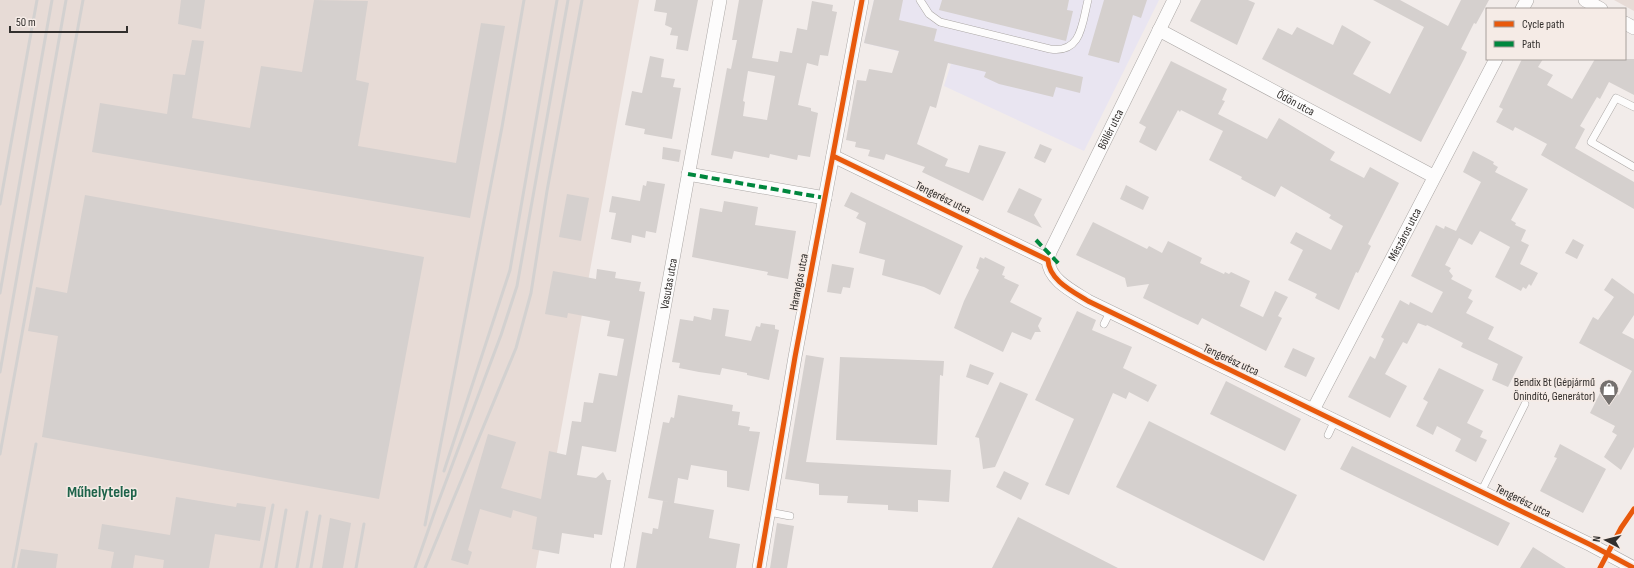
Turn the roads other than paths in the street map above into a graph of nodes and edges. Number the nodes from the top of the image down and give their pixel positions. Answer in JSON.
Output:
{"nodes":[{"id":1,"x":720,"y":0,"type":"edge"},
{"id":2,"x":862,"y":0,"type":"edge"},
{"id":3,"x":920,"y":0,"type":"edge"},
{"id":4,"x":1088,"y":0,"type":"edge"},
{"id":5,"x":1174,"y":0,"type":"edge"},
{"id":6,"x":1585,"y":0,"type":"edge"},
{"id":7,"x":1599,"y":8,"type":"edge"},
{"id":8,"x":1159,"y":30,"type":"junction"},
{"id":9,"x":1495,"y":60,"type":"edge"},
{"id":10,"x":1634,"y":107,"type":"edge"},
{"id":11,"x":833,"y":156,"type":"junction"},
{"id":12,"x":1634,"y":166,"type":"edge"},
{"id":13,"x":688,"y":174,"type":"junction"},
{"id":14,"x":1433,"y":176,"type":"junction"},
{"id":15,"x":825,"y":198,"type":"junction"},
{"id":16,"x":1048,"y":260,"type":"junction"},
{"id":17,"x":1110,"y":312,"type":"junction"},
{"id":18,"x":1104,"y":324,"type":"dead end"},
{"id":19,"x":1525,"y":404,"type":"dead end"},
{"id":20,"x":1313,"y":410,"type":"junction"},
{"id":21,"x":1335,"y":420,"type":"junction"},
{"id":22,"x":1328,"y":435,"type":"dead end"},
{"id":23,"x":1481,"y":492,"type":"junction"},
{"id":24,"x":769,"y":512,"type":"junction"},
{"id":25,"x":790,"y":516,"type":"dead end"},
{"id":26,"x":617,"y":568,"type":"edge"},
{"id":27,"x":759,"y":568,"type":"edge"},
{"id":28,"x":1634,"y":568,"type":"edge"}],
"edges":[{"from":1,"to":13,"type":"street","name":"Vasutas utca"},
{"from":2,"to":11,"type":"street","name":"Harangos utca"},
{"from":3,"to":4,"type":"lane"},
{"from":5,"to":8,"type":"street","name":"Böllér utca"},
{"from":6,"to":7,"type":"street"},
{"from":8,"to":14,"type":"street","name":"Ödön utca"},
{"from":8,"to":16,"type":"street","name":"Böllér utca"},
{"from":9,"to":14,"type":"street","name":"Mészáros utca"},
{"from":10,"to":12,"type":"lane"},
{"from":11,"to":15,"type":"street","name":"Harangos utca"},
{"from":11,"to":16,"type":"street","name":"Tengerész utca"},
{"from":13,"to":15,"type":"street"},
{"from":13,"to":26,"type":"street","name":"Vasutas utca"},
{"from":14,"to":20,"type":"street","name":"Mészáros utca"},
{"from":15,"to":24,"type":"street","name":"Harangos utca"},
{"from":16,"to":17,"type":"street","name":"Tengerész utca"},
{"from":17,"to":18,"type":"lane"},
{"from":17,"to":20,"type":"street","name":"Tengerész utca"},
{"from":19,"to":23,"type":"lane"},
{"from":20,"to":21,"type":"street","name":"Tengerész utca"},
{"from":21,"to":22,"type":"lane"},
{"from":21,"to":23,"type":"street","name":"Tengerész utca"},
{"from":23,"to":28,"type":"street","name":"Tengerész utca"},
{"from":24,"to":25,"type":"lane"},
{"from":24,"to":27,"type":"street","name":"Harangos utca"}]}
